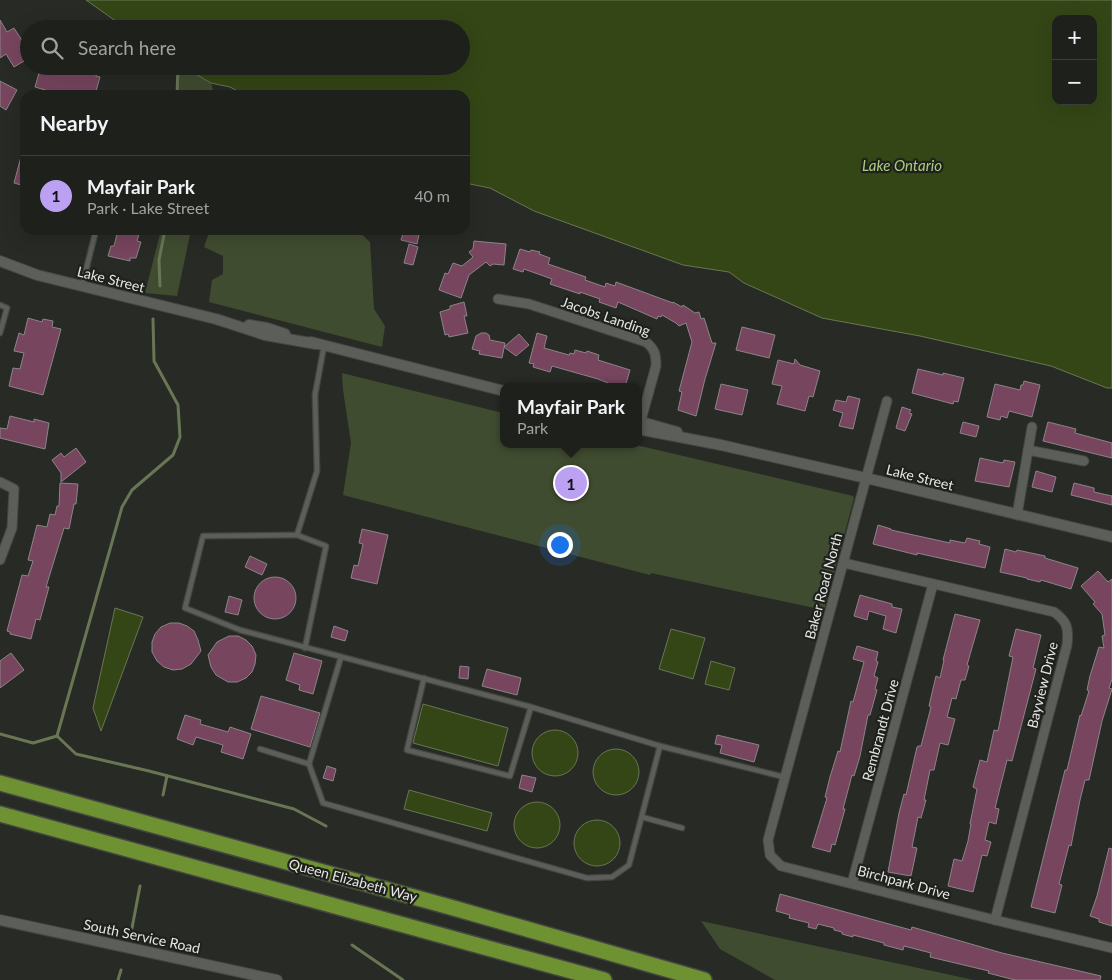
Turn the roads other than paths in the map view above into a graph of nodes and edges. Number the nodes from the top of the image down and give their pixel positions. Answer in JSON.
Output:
{"nodes":[{"id":1,"x":95,"y":235,"type":"edge"},
{"id":2,"x":0,"y":261,"type":"edge"},
{"id":3,"x":82,"y":286,"type":"junction"},
{"id":4,"x":498,"y":299,"type":"dead end"},
{"id":5,"x":0,"y":305,"type":"edge"},
{"id":6,"x":0,"y":333,"type":"edge"},
{"id":7,"x":320,"y":345,"type":"junction"},
{"id":8,"x":500,"y":391,"type":"edge"},
{"id":9,"x":887,"y":401,"type":"dead end"},
{"id":10,"x":642,"y":415,"type":"edge"},
{"id":11,"x":642,"y":426,"type":"edge"},
{"id":12,"x":1032,"y":427,"type":"dead end"},
{"id":13,"x":1028,"y":450,"type":"junction"},
{"id":14,"x":1084,"y":461,"type":"dead end"},
{"id":15,"x":866,"y":478,"type":"junction"},
{"id":16,"x":0,"y":482,"type":"edge"},
{"id":17,"x":1017,"y":515,"type":"junction"},
{"id":18,"x":297,"y":536,"type":"junction"},
{"id":19,"x":1112,"y":537,"type":"edge"},
{"id":20,"x":0,"y":560,"type":"edge"},
{"id":21,"x":844,"y":563,"type":"junction"},
{"id":22,"x":933,"y":584,"type":"junction"},
{"id":23,"x":306,"y":648,"type":"junction"},
{"id":24,"x":341,"y":657,"type":"junction"},
{"id":25,"x":424,"y":678,"type":"junction"},
{"id":26,"x":531,"y":707,"type":"junction"},
{"id":27,"x":660,"y":746,"type":"junction"},
{"id":28,"x":260,"y":749,"type":"dead end"},
{"id":29,"x":309,"y":764,"type":"junction"},
{"id":30,"x":784,"y":777,"type":"junction"},
{"id":31,"x":0,"y":783,"type":"edge"},
{"id":32,"x":0,"y":814,"type":"edge"},
{"id":33,"x":642,"y":818,"type":"junction"},
{"id":34,"x":682,"y":828,"type":"dead end"},
{"id":35,"x":852,"y":883,"type":"junction"},
{"id":36,"x":0,"y":920,"type":"edge"},
{"id":37,"x":995,"y":920,"type":"junction"},
{"id":38,"x":1112,"y":948,"type":"edge"},
{"id":39,"x":277,"y":980,"type":"edge"},
{"id":40,"x":604,"y":980,"type":"edge"},
{"id":41,"x":704,"y":980,"type":"edge"}],
"edges":[{"from":1,"to":3,"type":"lane"},
{"from":2,"to":3,"type":"street","name":"Lake Street"},
{"from":3,"to":7,"type":"street","name":"Lake Street"},
{"from":4,"to":10,"type":"street","name":"Jacobs Landing"},
{"from":5,"to":6,"type":"lane"},
{"from":7,"to":8,"type":"street","name":"Lake Street"},
{"from":7,"to":18,"type":"lane"},
{"from":9,"to":15,"type":"street","name":"Baker Road North"},
{"from":11,"to":15,"type":"street","name":"Lake Street"},
{"from":12,"to":13,"type":"street"},
{"from":13,"to":14,"type":"street"},
{"from":13,"to":17,"type":"street"},
{"from":15,"to":17,"type":"street","name":"Lake Street"},
{"from":15,"to":21,"type":"street","name":"Baker Road North"},
{"from":16,"to":20,"type":"street"},
{"from":17,"to":19,"type":"street","name":"Lake Street"},
{"from":18,"to":23,"type":"lane"},
{"from":18,"to":23,"type":"lane"},
{"from":21,"to":22,"type":"street","name":"Bayview Drive"},
{"from":21,"to":30,"type":"street","name":"Baker Road North"},
{"from":22,"to":35,"type":"street","name":"Rembrandt Drive"},
{"from":22,"to":37,"type":"street","name":"Bayview Drive"},
{"from":23,"to":24,"type":"lane"},
{"from":24,"to":25,"type":"lane"},
{"from":24,"to":29,"type":"lane"},
{"from":25,"to":26,"type":"lane"},
{"from":25,"to":26,"type":"lane"},
{"from":26,"to":27,"type":"lane"},
{"from":27,"to":30,"type":"lane"},
{"from":27,"to":33,"type":"lane"},
{"from":28,"to":29,"type":"lane"},
{"from":29,"to":33,"type":"lane"},
{"from":30,"to":35,"type":"street","name":"Birchpark Drive"},
{"from":31,"to":41,"type":"highway","name":"Queen Elizabeth Way"},
{"from":32,"to":40,"type":"highway"},
{"from":33,"to":34,"type":"lane"},
{"from":35,"to":37,"type":"street","name":"Birchpark Drive"},
{"from":36,"to":39,"type":"street","name":"South Service Road"},
{"from":37,"to":38,"type":"street","name":"Birchpark Drive"}]}
